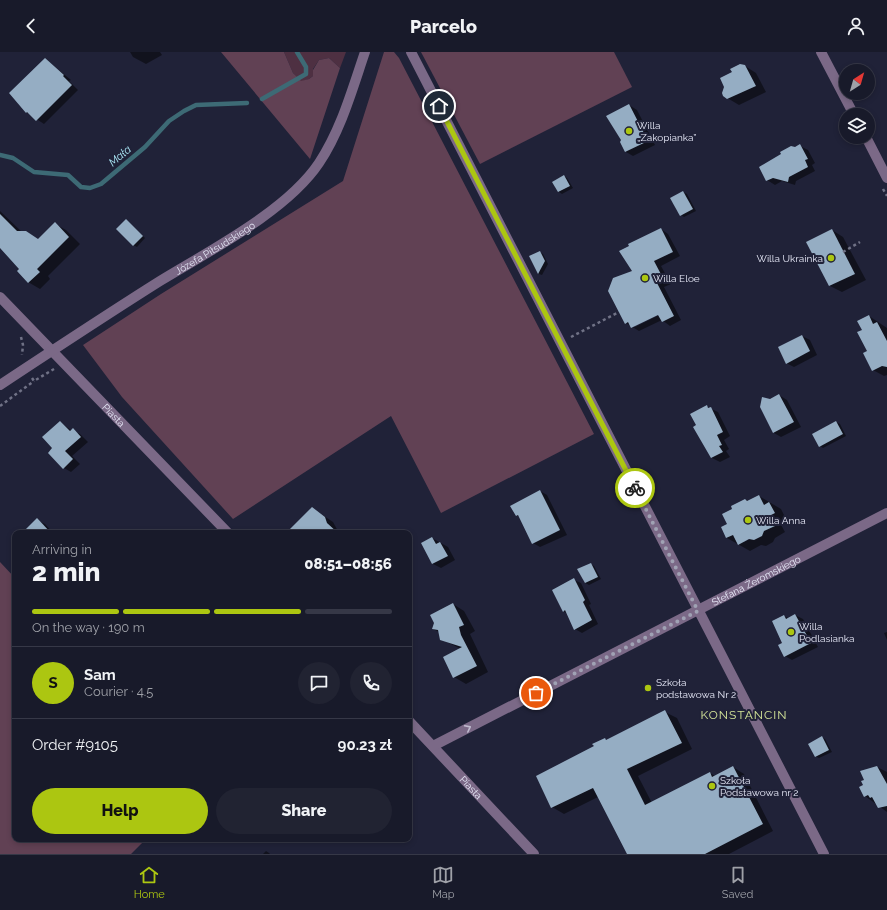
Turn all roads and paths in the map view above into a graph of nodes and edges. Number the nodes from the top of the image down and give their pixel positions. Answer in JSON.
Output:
{"nodes":[{"id":1,"x":365,"y":52,"type":"edge"},
{"id":2,"x":411,"y":52,"type":"edge"},
{"id":3,"x":821,"y":52,"type":"edge"},
{"id":4,"x":850,"y":108,"type":"edge"},
{"id":5,"x":870,"y":144,"type":"edge"},
{"id":6,"x":887,"y":178,"type":"edge"},
{"id":7,"x":860,"y":242,"type":"dead end"},
{"id":8,"x":843,"y":252,"type":"dead end"},
{"id":9,"x":0,"y":297,"type":"edge"},
{"id":10,"x":619,"y":312,"type":"dead end"},
{"id":11,"x":570,"y":338,"type":"dead end"},
{"id":12,"x":52,"y":350,"type":"junction"},
{"id":13,"x":34,"y":381,"type":"dead end"},
{"id":14,"x":0,"y":385,"type":"edge"},
{"id":15,"x":0,"y":406,"type":"edge"},
{"id":16,"x":887,"y":513,"type":"edge"},
{"id":17,"x":225,"y":530,"type":"edge"},
{"id":18,"x":698,"y":611,"type":"junction"},
{"id":19,"x":412,"y":724,"type":"edge"},
{"id":20,"x":433,"y":746,"type":"junction"},
{"id":21,"x":534,"y":854,"type":"edge"},
{"id":22,"x":824,"y":854,"type":"edge"}],
"edges":[{"from":1,"to":12,"type":"street","name":"Józefa Piłsudskiego"},
{"from":2,"to":18,"type":"street"},
{"from":3,"to":4,"type":"street"},
{"from":5,"to":6,"type":"street"},
{"from":7,"to":8,"type":"path"},
{"from":9,"to":12,"type":"street","name":"Piasta"},
{"from":10,"to":11,"type":"path"},
{"from":12,"to":14,"type":"street","name":"Józefa Piłsudskiego"},
{"from":12,"to":17,"type":"street","name":"Piasta"},
{"from":13,"to":15,"type":"path"},
{"from":16,"to":18,"type":"street","name":"Stefana Żeromskiego"},
{"from":20,"to":18,"type":"street","name":"Stefana Żeromskiego","one_way":true},
{"from":18,"to":22,"type":"street"},
{"from":19,"to":20,"type":"street","name":"Piasta"},
{"from":20,"to":21,"type":"street","name":"Piasta"}]}
